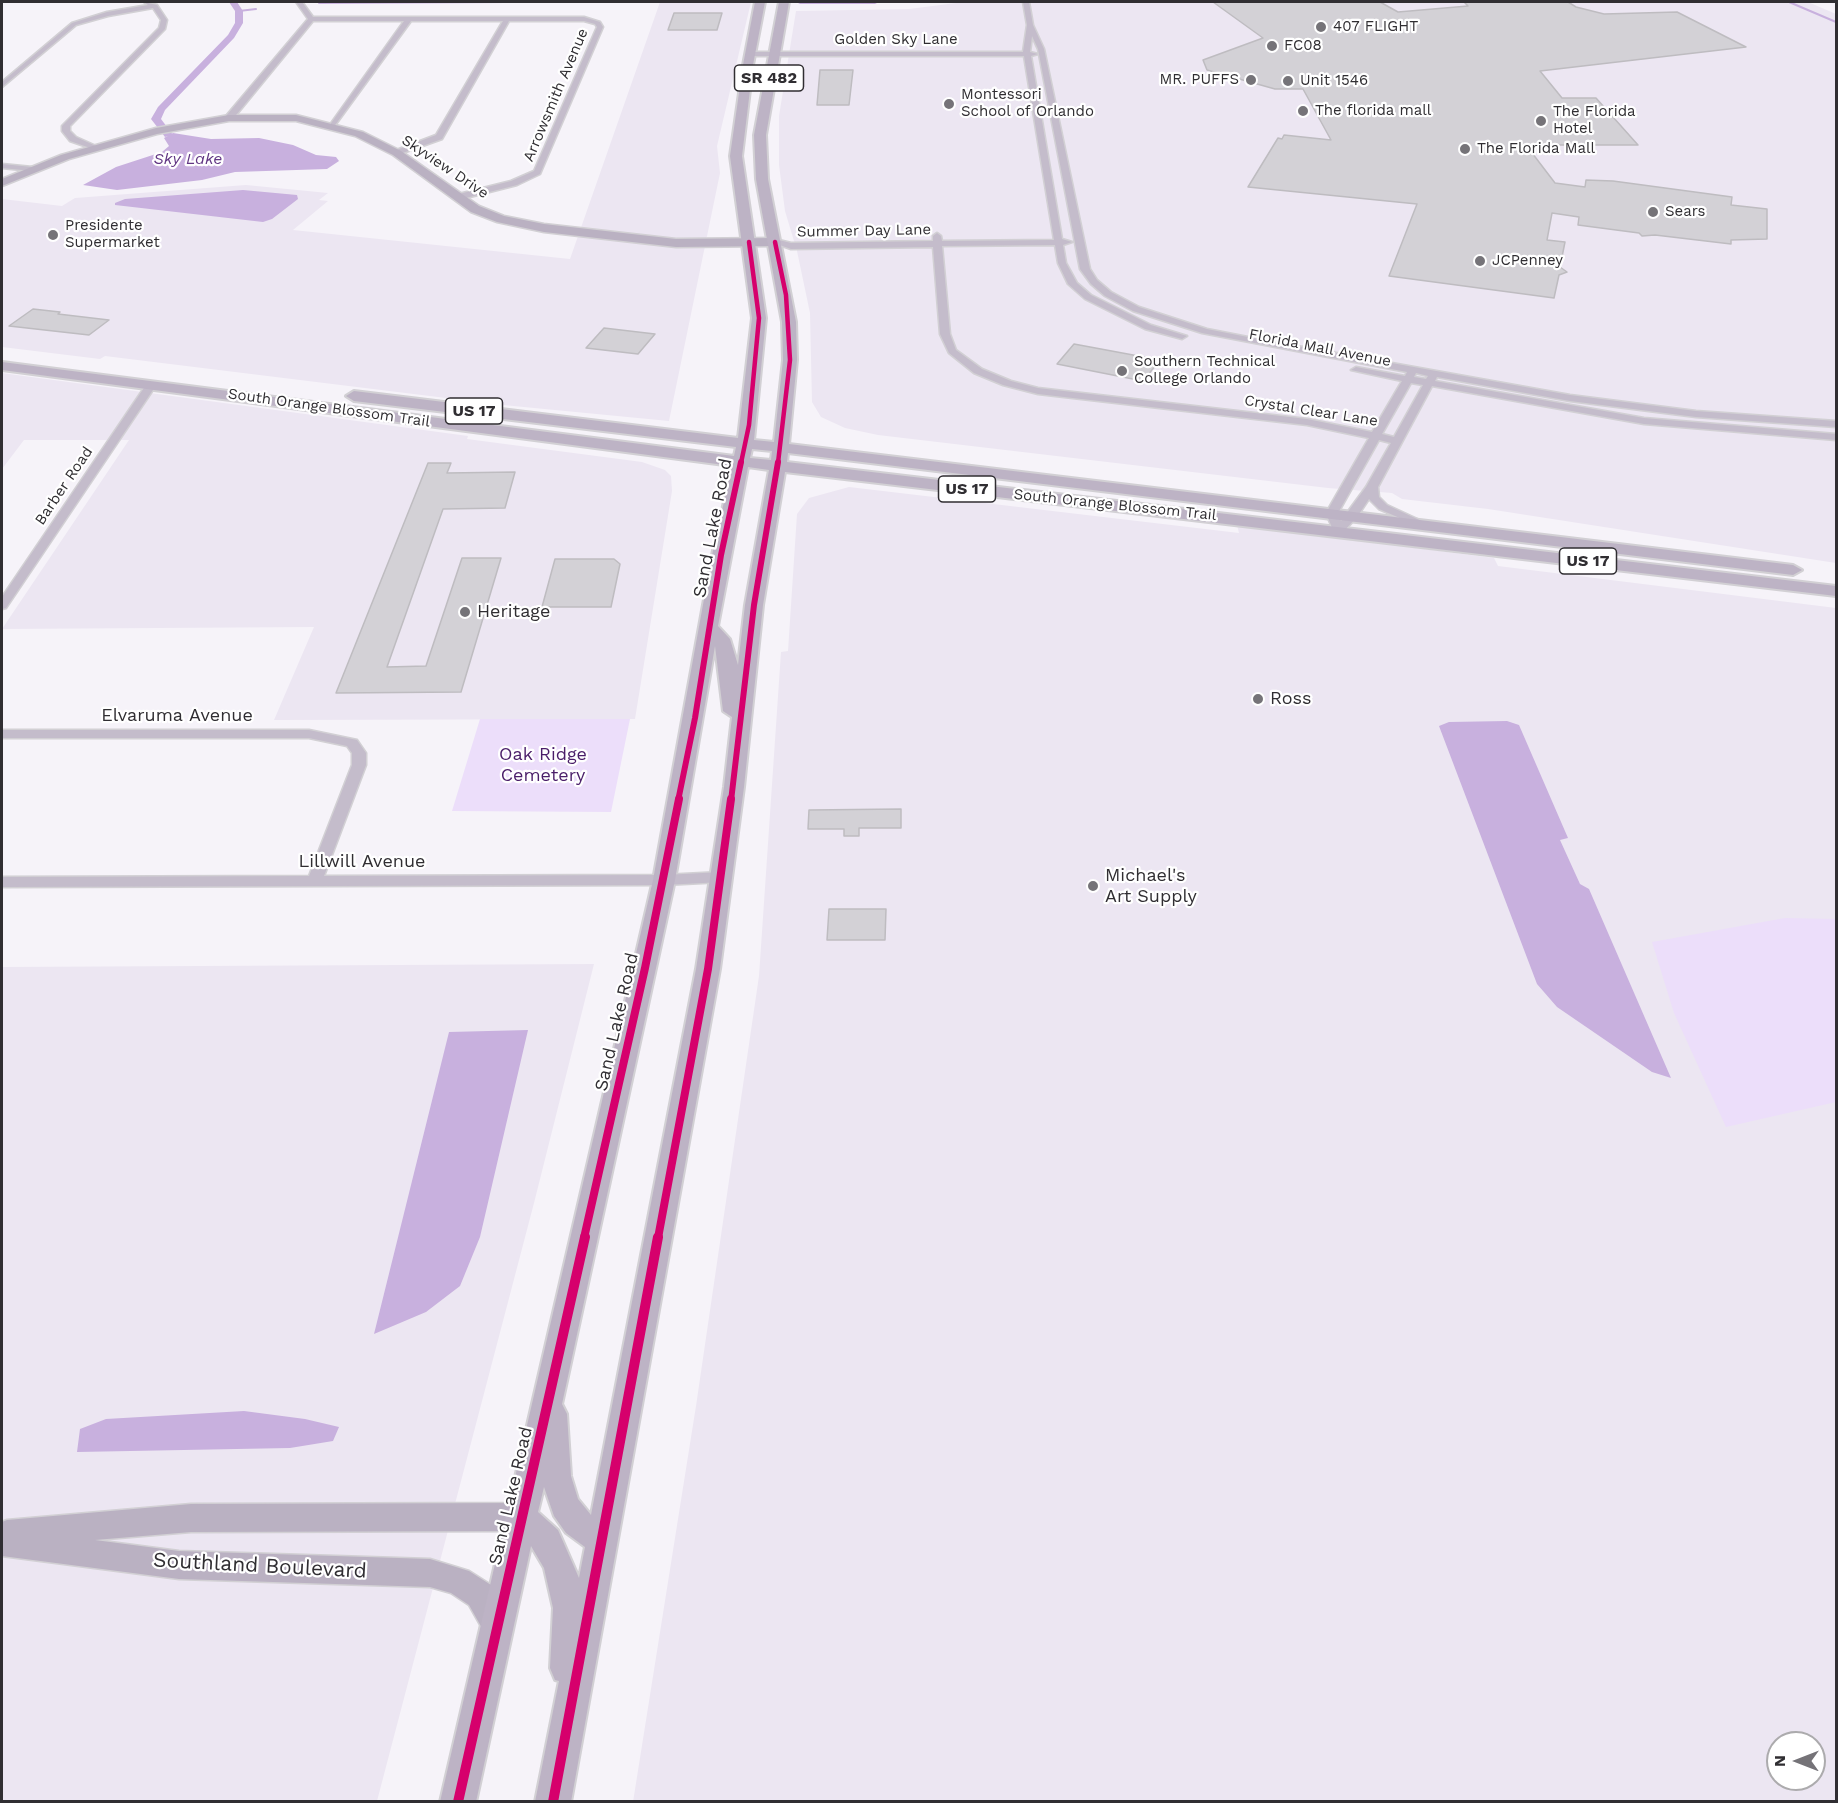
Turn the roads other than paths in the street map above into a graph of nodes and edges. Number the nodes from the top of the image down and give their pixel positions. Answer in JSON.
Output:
{"nodes":[{"id":1,"x":147,"y":2,"type":"edge"},
{"id":2,"x":299,"y":2,"type":"edge"},
{"id":3,"x":760,"y":2,"type":"edge"},
{"id":4,"x":784,"y":2,"type":"edge"},
{"id":5,"x":1026,"y":2,"type":"edge"},
{"id":6,"x":155,"y":6,"type":"junction"},
{"id":7,"x":409,"y":19,"type":"junction"},
{"id":8,"x":507,"y":19,"type":"junction"},
{"id":9,"x":311,"y":20,"type":"junction"},
{"id":10,"x":1030,"y":26,"type":"junction"},
{"id":11,"x":1026,"y":51,"type":"junction"},
{"id":12,"x":751,"y":52,"type":"junction"},
{"id":13,"x":775,"y":52,"type":"junction"},
{"id":14,"x":1041,"y":52,"type":"junction"},
{"id":15,"x":2,"y":85,"type":"edge"},
{"id":16,"x":1033,"y":89,"type":"junction"},
{"id":17,"x":1048,"y":89,"type":"junction"},
{"id":18,"x":229,"y":118,"type":"junction"},
{"id":19,"x":333,"y":126,"type":"junction"},
{"id":20,"x":93,"y":148,"type":"junction"},
{"id":21,"x":397,"y":153,"type":"junction"},
{"id":22,"x":736,"y":156,"type":"junction"},
{"id":23,"x":760,"y":156,"type":"junction"},
{"id":24,"x":2,"y":166,"type":"edge"},
{"id":25,"x":32,"y":169,"type":"junction"},
{"id":26,"x":2,"y":183,"type":"edge"},
{"id":27,"x":458,"y":197,"type":"junction"},
{"id":28,"x":1058,"y":239,"type":"junction"},
{"id":29,"x":1079,"y":239,"type":"junction"},
{"id":30,"x":937,"y":240,"type":"junction"},
{"id":31,"x":749,"y":242,"type":"junction"},
{"id":32,"x":775,"y":242,"type":"junction"},
{"id":33,"x":2,"y":354,"type":"edge"},
{"id":34,"x":2,"y":366,"type":"edge"},
{"id":35,"x":1413,"y":370,"type":"junction"},
{"id":36,"x":158,"y":379,"type":"junction"},
{"id":37,"x":1431,"y":379,"type":"junction"},
{"id":38,"x":1408,"y":380,"type":"junction"},
{"id":39,"x":1836,"y":424,"type":"edge"},
{"id":40,"x":1375,"y":435,"type":"junction"},
{"id":41,"x":1836,"y":437,"type":"edge"},
{"id":42,"x":1399,"y":441,"type":"junction"},
{"id":43,"x":745,"y":443,"type":"junction"},
{"id":44,"x":781,"y":447,"type":"junction"},
{"id":45,"x":742,"y":461,"type":"junction"},
{"id":46,"x":778,"y":466,"type":"junction"},
{"id":47,"x":1372,"y":487,"type":"junction"},
{"id":48,"x":1332,"y":513,"type":"junction"},
{"id":49,"x":1353,"y":515,"type":"junction"},
{"id":50,"x":1422,"y":524,"type":"junction"},
{"id":51,"x":1339,"y":531,"type":"junction"},
{"id":52,"x":1836,"y":576,"type":"edge"},
{"id":53,"x":1836,"y":591,"type":"edge"},
{"id":54,"x":2,"y":605,"type":"edge"},
{"id":55,"x":710,"y":629,"type":"junction"},
{"id":56,"x":2,"y":734,"type":"edge"},
{"id":57,"x":738,"y":758,"type":"junction"},
{"id":58,"x":722,"y":877,"type":"junction"},
{"id":59,"x":664,"y":880,"type":"junction"},
{"id":60,"x":2,"y":882,"type":"edge"},
{"id":61,"x":314,"y":882,"type":"junction"},
{"id":62,"x":550,"y":1390,"type":"junction"},
{"id":63,"x":521,"y":1517,"type":"junction"},
{"id":64,"x":2,"y":1534,"type":"edge"},
{"id":65,"x":602,"y":1541,"type":"junction"},
{"id":66,"x":2,"y":1542,"type":"edge"},
{"id":67,"x":498,"y":1626,"type":"junction"},
{"id":68,"x":563,"y":1747,"type":"junction"},
{"id":69,"x":458,"y":1802,"type":"edge"},
{"id":70,"x":553,"y":1802,"type":"edge"}],
"edges":[{"from":1,"to":6,"type":"street"},
{"from":2,"to":9,"type":"street"},
{"from":3,"to":12,"type":"main road","name":"Sand Lake Road","number":"SR 482"},
{"from":4,"to":13,"type":"main road","number":"SR 482"},
{"from":5,"to":10,"type":"street","name":"Florida Mall Avenue"},
{"from":6,"to":15,"type":"street"},
{"from":6,"to":20,"type":"street"},
{"from":7,"to":8,"type":"street"},
{"from":7,"to":9,"type":"street"},
{"from":7,"to":19,"type":"street"},
{"from":8,"to":21,"type":"street"},
{"from":8,"to":27,"type":"street","name":"Arrowsmith Avenue"},
{"from":9,"to":18,"type":"street"},
{"from":10,"to":11,"type":"street","name":"Florida Mall Avenue"},
{"from":10,"to":14,"type":"street","name":"Florida Mall Avenue"},
{"from":11,"to":13,"type":"street","name":"Golden Sky Lane"},
{"from":11,"to":14,"type":"street","name":"Golden Sky Lane"},
{"from":11,"to":16,"type":"street","name":"Florida Mall Avenue"},
{"from":12,"to":13,"type":"street","name":"Golden Sky Lane"},
{"from":12,"to":22,"type":"main road","name":"Sand Lake Road","number":"SR 482"},
{"from":13,"to":23,"type":"main road","number":"SR 482"},
{"from":14,"to":17,"type":"street","name":"Florida Mall Avenue"},
{"from":16,"to":17,"type":"street"},
{"from":16,"to":28,"type":"street","name":"Florida Mall Avenue"},
{"from":17,"to":29,"type":"street","name":"Florida Mall Avenue"},
{"from":18,"to":19,"type":"street","name":"Skyview Drive"},
{"from":18,"to":20,"type":"street","name":"Skyview Drive"},
{"from":19,"to":21,"type":"street","name":"Skyview Drive"},
{"from":20,"to":25,"type":"street","name":"Skyview Drive"},
{"from":21,"to":27,"type":"street","name":"Skyview Drive"},
{"from":22,"to":23,"type":"main road"},
{"from":22,"to":31,"type":"main road","name":"Sand Lake Road","number":"SR 482"},
{"from":23,"to":32,"type":"main road","number":"SR 482"},
{"from":24,"to":25,"type":"street"},
{"from":25,"to":26,"type":"street","name":"Skyview Drive"},
{"from":27,"to":31,"type":"street","name":"Skyview Drive"},
{"from":28,"to":29,"type":"street","name":"Summer Day Lane"},
{"from":28,"to":30,"type":"street","name":"Summer Day Lane"},
{"from":28,"to":38,"type":"street","name":"Florida Mall Avenue"},
{"from":29,"to":35,"type":"street","name":"Florida Mall Avenue"},
{"from":30,"to":32,"type":"street","name":"Summer Day Lane"},
{"from":30,"to":40,"type":"street","name":"Crystal Clear Lane"},
{"from":31,"to":32,"type":"street","name":"Skyview Drive"},
{"from":31,"to":43,"type":"main road","name":"Sand Lake Road","number":"SR 482"},
{"from":32,"to":44,"type":"main road","number":"SR 482"},
{"from":33,"to":36,"type":"main road","name":"South Orange Blossom Trail","number":"US 17"},
{"from":34,"to":36,"type":"main road","name":"South Orange Blossom Trail","number":"US 17"},
{"from":35,"to":37,"type":"street","name":"Florida Mall Avenue"},
{"from":35,"to":38,"type":"street"},
{"from":36,"to":43,"type":"main road","name":"South Orange Blossom Trail","number":"US 17"},
{"from":36,"to":45,"type":"main road","name":"South Orange Blossom Trail","number":"US 17"},
{"from":36,"to":54,"type":"street","name":"Barber Road"},
{"from":37,"to":38,"type":"street","name":"Florida Mall Avenue"},
{"from":37,"to":39,"type":"street","name":"Florida Mall Avenue"},
{"from":37,"to":41,"type":"street","name":"Florida Mall Avenue"},
{"from":37,"to":42,"type":"street"},
{"from":38,"to":40,"type":"street"},
{"from":40,"to":42,"type":"street","name":"Crystal Clear Lane"},
{"from":40,"to":48,"type":"street"},
{"from":42,"to":47,"type":"street"},
{"from":43,"to":44,"type":"main road","name":"South Orange Blossom Trail","number":"US 17"},
{"from":43,"to":45,"type":"main road","name":"Sand Lake Road","number":"SR 482"},
{"from":44,"to":46,"type":"main road","number":"SR 482"},
{"from":44,"to":48,"type":"main road","name":"South Orange Blossom Trail","number":"US 17"},
{"from":45,"to":46,"type":"main road","name":"South Orange Blossom Trail","number":"US 17"},
{"from":45,"to":55,"type":"main road","name":"Sand Lake Road","number":"SR 482"},
{"from":46,"to":51,"type":"main road","name":"South Orange Blossom Trail","number":"US 17"},
{"from":46,"to":57,"type":"main road","number":"SR 482"},
{"from":47,"to":49,"type":"street"},
{"from":47,"to":50,"type":"street"},
{"from":48,"to":49,"type":"main road","name":"South Orange Blossom Trail","number":"US 17"},
{"from":48,"to":51,"type":"street"},
{"from":49,"to":50,"type":"main road","name":"South Orange Blossom Trail","number":"US 17"},
{"from":49,"to":51,"type":"street"},
{"from":50,"to":52,"type":"main road","name":"South Orange Blossom Trail","number":"US 17"},
{"from":51,"to":53,"type":"main road","name":"South Orange Blossom Trail","number":"US 17"},
{"from":55,"to":57,"type":"main road"},
{"from":55,"to":59,"type":"main road","name":"Sand Lake Road","number":"SR 482"},
{"from":56,"to":61,"type":"street","name":"Elvaruma Avenue"},
{"from":57,"to":58,"type":"main road","number":"SR 482"},
{"from":58,"to":59,"type":"street","name":"Lillwill Avenue"},
{"from":58,"to":65,"type":"main road","number":"SR 482"},
{"from":59,"to":61,"type":"street","name":"Lillwill Avenue"},
{"from":59,"to":62,"type":"main road","name":"Sand Lake Road","number":"SR 482"},
{"from":60,"to":61,"type":"street","name":"Lillwill Avenue"},
{"from":62,"to":63,"type":"main road","name":"Sand Lake Road","number":"SR 482"},
{"from":62,"to":65,"type":"main road"},
{"from":63,"to":64,"type":"street","name":"Southland Boulevard"},
{"from":63,"to":67,"type":"main road","name":"Sand Lake Road","number":"SR 482"},
{"from":63,"to":68,"type":"main road"},
{"from":65,"to":68,"type":"main road","number":"SR 482"},
{"from":66,"to":67,"type":"street","name":"Southland Boulevard"},
{"from":67,"to":69,"type":"main road","name":"Sand Lake Road","number":"SR 482"},
{"from":68,"to":70,"type":"main road","number":"SR 482"}]}
